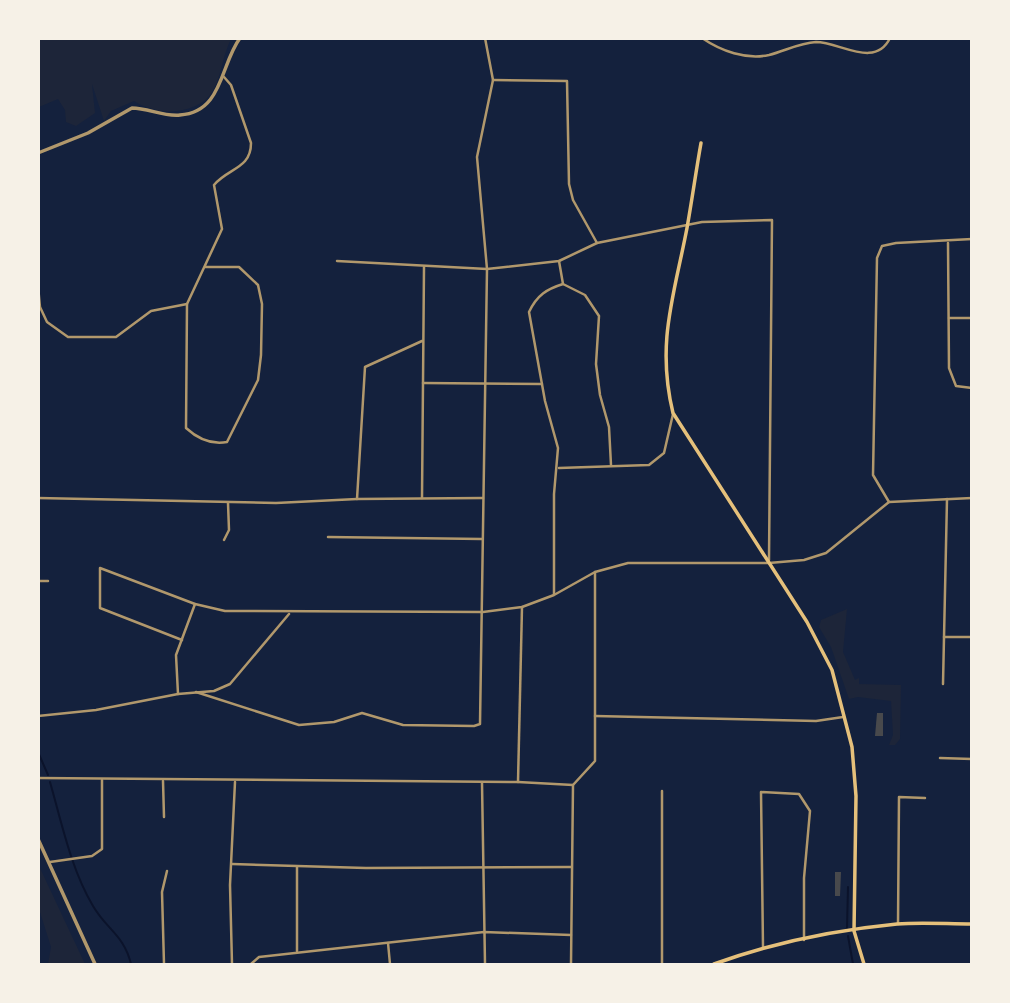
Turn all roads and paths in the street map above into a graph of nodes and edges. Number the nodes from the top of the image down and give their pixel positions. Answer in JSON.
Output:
{"nodes":[{"id":1,"x":240,"y":38,"type":"edge"},
{"id":2,"x":485,"y":38,"type":"edge"},
{"id":3,"x":702,"y":38,"type":"edge"},
{"id":4,"x":890,"y":38,"type":"edge"},
{"id":5,"x":224,"y":77,"type":"junction"},
{"id":6,"x":493,"y":80,"type":"junction"},
{"id":7,"x":701,"y":143,"type":"dead end"},
{"id":8,"x":38,"y":152,"type":"edge"},
{"id":9,"x":687,"y":227,"type":"junction"},
{"id":10,"x":971,"y":239,"type":"edge"},
{"id":11,"x":597,"y":243,"type":"junction"},
{"id":12,"x":948,"y":243,"type":"junction"},
{"id":13,"x":337,"y":261,"type":"dead end"},
{"id":14,"x":559,"y":261,"type":"junction"},
{"id":15,"x":205,"y":267,"type":"junction"},
{"id":16,"x":425,"y":267,"type":"junction"},
{"id":17,"x":487,"y":269,"type":"junction"},
{"id":18,"x":564,"y":284,"type":"junction"},
{"id":19,"x":38,"y":286,"type":"edge"},
{"id":20,"x":187,"y":304,"type":"junction"},
{"id":21,"x":949,"y":318,"type":"junction"},
{"id":22,"x":971,"y":318,"type":"edge"},
{"id":23,"x":422,"y":341,"type":"junction"},
{"id":24,"x":423,"y":383,"type":"junction"},
{"id":25,"x":486,"y":384,"type":"junction"},
{"id":26,"x":543,"y":384,"type":"junction"},
{"id":27,"x":971,"y":388,"type":"edge"},
{"id":28,"x":673,"y":413,"type":"junction"},
{"id":29,"x":611,"y":464,"type":"junction"},
{"id":30,"x":559,"y":468,"type":"junction"},
{"id":31,"x":38,"y":498,"type":"edge"},
{"id":32,"x":483,"y":498,"type":"junction"},
{"id":33,"x":971,"y":498,"type":"edge"},
{"id":34,"x":357,"y":499,"type":"junction"},
{"id":35,"x":422,"y":499,"type":"junction"},
{"id":36,"x":947,"y":499,"type":"junction"},
{"id":37,"x":228,"y":502,"type":"junction"},
{"id":38,"x":889,"y":502,"type":"junction"},
{"id":39,"x":328,"y":537,"type":"dead end"},
{"id":40,"x":484,"y":539,"type":"junction"},
{"id":41,"x":224,"y":540,"type":"dead end"},
{"id":42,"x":769,"y":564,"type":"junction"},
{"id":43,"x":595,"y":572,"type":"junction"},
{"id":44,"x":38,"y":581,"type":"edge"},
{"id":45,"x":48,"y":581,"type":"dead end"},
{"id":46,"x":554,"y":595,"type":"junction"},
{"id":47,"x":195,"y":604,"type":"junction"},
{"id":48,"x":522,"y":607,"type":"junction"},
{"id":49,"x":483,"y":612,"type":"junction"},
{"id":50,"x":290,"y":613,"type":"junction"},
{"id":51,"x":944,"y":637,"type":"junction"},
{"id":52,"x":971,"y":637,"type":"edge"},
{"id":53,"x":182,"y":640,"type":"junction"},
{"id":54,"x":943,"y":684,"type":"dead end"},
{"id":55,"x":195,"y":692,"type":"junction"},
{"id":56,"x":178,"y":694,"type":"junction"},
{"id":57,"x":38,"y":716,"type":"edge"},
{"id":58,"x":595,"y":716,"type":"junction"},
{"id":59,"x":846,"y":717,"type":"junction"},
{"id":60,"x":940,"y":758,"type":"dead end"},
{"id":61,"x":971,"y":759,"type":"edge"},
{"id":62,"x":38,"y":778,"type":"edge"},
{"id":63,"x":102,"y":780,"type":"junction"},
{"id":64,"x":163,"y":781,"type":"junction"},
{"id":65,"x":234,"y":782,"type":"junction"},
{"id":66,"x":518,"y":782,"type":"junction"},
{"id":67,"x":482,"y":783,"type":"junction"},
{"id":68,"x":573,"y":785,"type":"junction"},
{"id":69,"x":662,"y":791,"type":"dead end"},
{"id":70,"x":925,"y":798,"type":"dead end"},
{"id":71,"x":164,"y":817,"type":"dead end"},
{"id":72,"x":38,"y":839,"type":"edge"},
{"id":73,"x":50,"y":862,"type":"junction"},
{"id":74,"x":232,"y":864,"type":"junction"},
{"id":75,"x":297,"y":867,"type":"junction"},
{"id":76,"x":485,"y":867,"type":"junction"},
{"id":77,"x":571,"y":867,"type":"junction"},
{"id":78,"x":167,"y":871,"type":"dead end"},
{"id":79,"x":898,"y":924,"type":"junction"},
{"id":80,"x":971,"y":924,"type":"edge"},
{"id":81,"x":854,"y":931,"type":"junction"},
{"id":82,"x":484,"y":932,"type":"junction"},
{"id":83,"x":571,"y":935,"type":"junction"},
{"id":84,"x":804,"y":940,"type":"junction"},
{"id":85,"x":388,"y":943,"type":"junction"},
{"id":86,"x":763,"y":947,"type":"junction"},
{"id":87,"x":297,"y":951,"type":"junction"},
{"id":88,"x":95,"y":964,"type":"edge"},
{"id":89,"x":164,"y":964,"type":"edge"},
{"id":90,"x":232,"y":964,"type":"edge"},
{"id":91,"x":251,"y":964,"type":"edge"},
{"id":92,"x":390,"y":964,"type":"edge"},
{"id":93,"x":485,"y":964,"type":"edge"},
{"id":94,"x":572,"y":964,"type":"edge"},
{"id":95,"x":662,"y":964,"type":"edge"},
{"id":96,"x":714,"y":964,"type":"edge"},
{"id":97,"x":864,"y":964,"type":"edge"}],
"edges":[{"from":1,"to":5,"type":"street"},
{"from":2,"to":6,"type":"street"},
{"from":3,"to":4,"type":"street"},
{"from":5,"to":8,"type":"street"},
{"from":5,"to":15,"type":"street"},
{"from":6,"to":11,"type":"street"},
{"from":6,"to":17,"type":"street"},
{"from":7,"to":9,"type":"main road"},
{"from":9,"to":11,"type":"street"},
{"from":9,"to":28,"type":"main road"},
{"from":9,"to":42,"type":"street"},
{"from":10,"to":12,"type":"street"},
{"from":11,"to":14,"type":"street"},
{"from":12,"to":21,"type":"street"},
{"from":12,"to":38,"type":"street"},
{"from":13,"to":16,"type":"street"},
{"from":14,"to":17,"type":"street"},
{"from":14,"to":18,"type":"street"},
{"from":15,"to":20,"type":"street"},
{"from":15,"to":20,"type":"street"},
{"from":16,"to":17,"type":"street"},
{"from":16,"to":23,"type":"street"},
{"from":17,"to":25,"type":"street"},
{"from":18,"to":26,"type":"street"},
{"from":18,"to":29,"type":"street"},
{"from":19,"to":20,"type":"street"},
{"from":21,"to":22,"type":"street"},
{"from":21,"to":27,"type":"street"},
{"from":23,"to":24,"type":"street"},
{"from":23,"to":34,"type":"street"},
{"from":24,"to":25,"type":"street"},
{"from":24,"to":35,"type":"street"},
{"from":25,"to":26,"type":"street"},
{"from":25,"to":32,"type":"street"},
{"from":26,"to":30,"type":"street"},
{"from":28,"to":29,"type":"street"},
{"from":28,"to":42,"type":"main road"},
{"from":29,"to":30,"type":"street"},
{"from":30,"to":46,"type":"street"},
{"from":31,"to":37,"type":"street"},
{"from":32,"to":35,"type":"street"},
{"from":32,"to":40,"type":"street"},
{"from":33,"to":36,"type":"street"},
{"from":34,"to":35,"type":"street"},
{"from":34,"to":37,"type":"street"},
{"from":36,"to":38,"type":"street"},
{"from":36,"to":51,"type":"street"},
{"from":37,"to":41,"type":"street"},
{"from":38,"to":42,"type":"street"},
{"from":39,"to":40,"type":"street"},
{"from":40,"to":49,"type":"street"},
{"from":42,"to":43,"type":"street"},
{"from":42,"to":59,"type":"main road"},
{"from":43,"to":46,"type":"street"},
{"from":43,"to":58,"type":"street"},
{"from":44,"to":45,"type":"street"},
{"from":46,"to":48,"type":"street"},
{"from":47,"to":50,"type":"street"},
{"from":47,"to":53,"type":"street"},
{"from":47,"to":53,"type":"street"},
{"from":48,"to":49,"type":"street"},
{"from":48,"to":66,"type":"street"},
{"from":49,"to":50,"type":"street"},
{"from":49,"to":55,"type":"street"},
{"from":50,"to":55,"type":"street"},
{"from":51,"to":52,"type":"street"},
{"from":51,"to":54,"type":"street"},
{"from":53,"to":56,"type":"street"},
{"from":55,"to":56,"type":"street"},
{"from":56,"to":57,"type":"street"},
{"from":58,"to":59,"type":"street"},
{"from":58,"to":68,"type":"street"},
{"from":59,"to":81,"type":"main road"},
{"from":60,"to":61,"type":"street"},
{"from":62,"to":63,"type":"street"},
{"from":63,"to":64,"type":"street"},
{"from":63,"to":73,"type":"street"},
{"from":64,"to":65,"type":"street"},
{"from":64,"to":71,"type":"street"},
{"from":65,"to":67,"type":"street"},
{"from":65,"to":74,"type":"street"},
{"from":66,"to":67,"type":"street"},
{"from":66,"to":68,"type":"street"},
{"from":67,"to":76,"type":"street"},
{"from":68,"to":77,"type":"street"},
{"from":69,"to":95,"type":"street"},
{"from":70,"to":79,"type":"street"},
{"from":72,"to":73,"type":"street"},
{"from":73,"to":88,"type":"street"},
{"from":74,"to":75,"type":"street"},
{"from":74,"to":90,"type":"street"},
{"from":75,"to":76,"type":"street"},
{"from":75,"to":87,"type":"street"},
{"from":76,"to":77,"type":"street"},
{"from":76,"to":82,"type":"street"},
{"from":77,"to":83,"type":"street"},
{"from":78,"to":89,"type":"street"},
{"from":79,"to":80,"type":"main road"},
{"from":79,"to":81,"type":"main road"},
{"from":81,"to":84,"type":"main road"},
{"from":81,"to":97,"type":"main road"},
{"from":82,"to":83,"type":"street"},
{"from":82,"to":85,"type":"street"},
{"from":82,"to":93,"type":"street"},
{"from":83,"to":94,"type":"street"},
{"from":84,"to":86,"type":"main road"},
{"from":84,"to":86,"type":"street"},
{"from":85,"to":87,"type":"street"},
{"from":85,"to":92,"type":"street"},
{"from":86,"to":96,"type":"main road"},
{"from":87,"to":91,"type":"street"}]}
